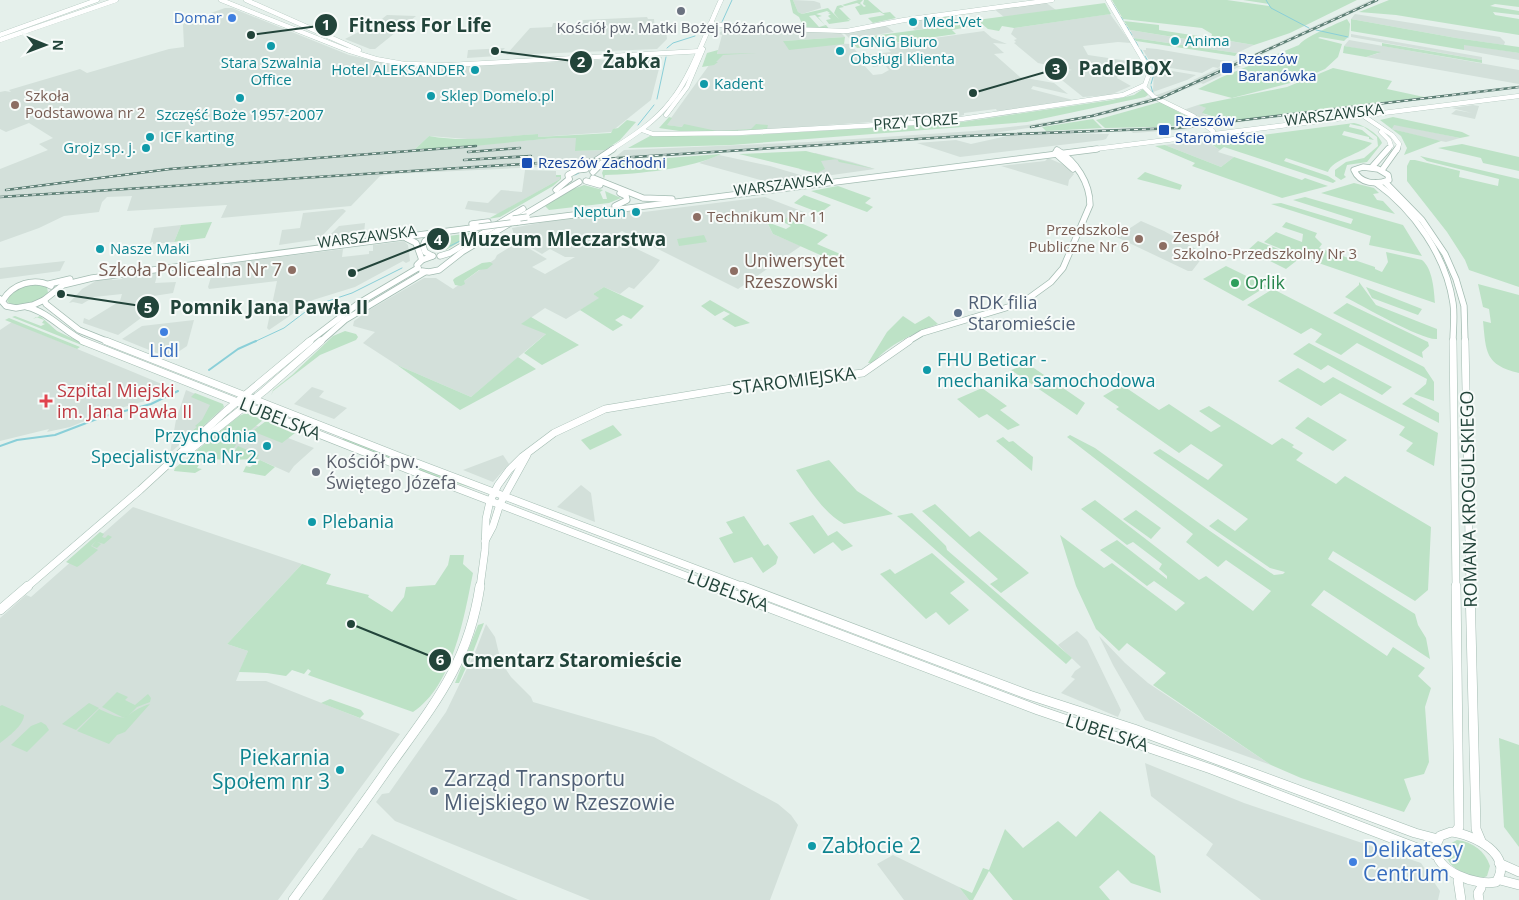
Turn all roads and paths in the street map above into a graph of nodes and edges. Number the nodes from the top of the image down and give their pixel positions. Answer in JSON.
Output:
{"nodes":[{"id":1,"x":97,"y":0,"type":"edge"},
{"id":2,"x":116,"y":0,"type":"edge"},
{"id":3,"x":221,"y":0,"type":"edge"},
{"id":4,"x":246,"y":0,"type":"edge"},
{"id":5,"x":723,"y":0,"type":"edge"},
{"id":6,"x":1052,"y":0,"type":"edge"},
{"id":7,"x":1108,"y":0,"type":"edge"},
{"id":8,"x":288,"y":20,"type":"junction"},
{"id":9,"x":280,"y":23,"type":"junction"},
{"id":10,"x":712,"y":24,"type":"junction"},
{"id":11,"x":0,"y":35,"type":"edge"},
{"id":12,"x":0,"y":40,"type":"edge"},
{"id":13,"x":347,"y":45,"type":"junction"},
{"id":14,"x":339,"y":48,"type":"junction"},
{"id":15,"x":699,"y":51,"type":"junction"},
{"id":16,"x":374,"y":54,"type":"junction"},
{"id":17,"x":369,"y":57,"type":"junction"},
{"id":18,"x":451,"y":63,"type":"junction"},
{"id":19,"x":1144,"y":86,"type":"junction"},
{"id":20,"x":1519,"y":92,"type":"edge"},
{"id":21,"x":1519,"y":96,"type":"edge"},
{"id":22,"x":1356,"y":115,"type":"junction"},
{"id":23,"x":1364,"y":116,"type":"junction"},
{"id":24,"x":646,"y":131,"type":"junction"},
{"id":25,"x":1213,"y":133,"type":"junction"},
{"id":26,"x":1056,"y":151,"type":"junction"},
{"id":27,"x":1063,"y":153,"type":"junction"},
{"id":28,"x":1372,"y":167,"type":"junction"},
{"id":29,"x":583,"y":169,"type":"junction"},
{"id":30,"x":1382,"y":170,"type":"junction"},
{"id":31,"x":869,"y":174,"type":"junction"},
{"id":32,"x":593,"y":175,"type":"junction"},
{"id":33,"x":1081,"y":176,"type":"junction"},
{"id":34,"x":864,"y":178,"type":"junction"},
{"id":35,"x":569,"y":179,"type":"junction"},
{"id":36,"x":824,"y":179,"type":"junction"},
{"id":37,"x":579,"y":182,"type":"junction"},
{"id":38,"x":586,"y":182,"type":"junction"},
{"id":39,"x":832,"y":182,"type":"junction"},
{"id":40,"x":1381,"y":182,"type":"junction"},
{"id":41,"x":672,"y":198,"type":"junction"},
{"id":42,"x":615,"y":206,"type":"junction"},
{"id":43,"x":448,"y":231,"type":"junction"},
{"id":44,"x":403,"y":237,"type":"junction"},
{"id":45,"x":432,"y":256,"type":"junction"},
{"id":46,"x":440,"y":256,"type":"junction"},
{"id":47,"x":422,"y":260,"type":"junction"},
{"id":48,"x":447,"y":262,"type":"junction"},
{"id":49,"x":148,"y":267,"type":"junction"},
{"id":50,"x":418,"y":268,"type":"junction"},
{"id":51,"x":425,"y":272,"type":"junction"},
{"id":52,"x":49,"y":284,"type":"junction"},
{"id":53,"x":10,"y":291,"type":"junction"},
{"id":54,"x":52,"y":291,"type":"junction"},
{"id":55,"x":0,"y":293,"type":"edge"},
{"id":56,"x":1,"y":300,"type":"edge"},
{"id":57,"x":44,"y":300,"type":"junction"},
{"id":58,"x":27,"y":307,"type":"junction"},
{"id":59,"x":70,"y":325,"type":"junction"},
{"id":60,"x":61,"y":330,"type":"junction"},
{"id":61,"x":139,"y":354,"type":"junction"},
{"id":62,"x":131,"y":360,"type":"junction"},
{"id":63,"x":246,"y":396,"type":"junction"},
{"id":64,"x":254,"y":400,"type":"junction"},
{"id":65,"x":238,"y":402,"type":"junction"},
{"id":66,"x":246,"y":406,"type":"junction"},
{"id":67,"x":528,"y":452,"type":"junction"},
{"id":68,"x":140,"y":490,"type":"junction"},
{"id":69,"x":494,"y":492,"type":"junction"},
{"id":70,"x":504,"y":496,"type":"junction"},
{"id":71,"x":490,"y":501,"type":"junction"},
{"id":72,"x":500,"y":504,"type":"junction"},
{"id":73,"x":486,"y":542,"type":"junction"},
{"id":74,"x":0,"y":610,"type":"edge"},
{"id":75,"x":824,"y":617,"type":"junction"},
{"id":76,"x":818,"y":626,"type":"junction"},
{"id":77,"x":1456,"y":831,"type":"junction"},
{"id":78,"x":1438,"y":839,"type":"junction"},
{"id":79,"x":1481,"y":841,"type":"junction"},
{"id":80,"x":1438,"y":856,"type":"junction"},
{"id":81,"x":1499,"y":863,"type":"junction"},
{"id":82,"x":1519,"y":872,"type":"edge"},
{"id":83,"x":1458,"y":880,"type":"junction"},
{"id":84,"x":1500,"y":880,"type":"junction"},
{"id":85,"x":1519,"y":885,"type":"edge"},
{"id":86,"x":1481,"y":888,"type":"junction"},
{"id":87,"x":293,"y":900,"type":"edge"},
{"id":88,"x":1461,"y":900,"type":"edge"},
{"id":89,"x":1479,"y":900,"type":"edge"}],
"edges":[{"from":1,"to":11,"type":"main road"},
{"from":2,"to":12,"type":"main road"},
{"from":3,"to":9,"type":"main road"},
{"from":4,"to":8,"type":"main road"},
{"from":5,"to":10,"type":"main road"},
{"from":6,"to":10,"type":"main road"},
{"from":7,"to":19,"type":"main road"},
{"from":8,"to":9,"type":"main road"},
{"from":8,"to":13,"type":"main road"},
{"from":9,"to":14,"type":"main road"},
{"from":10,"to":15,"type":"main road"},
{"from":13,"to":14,"type":"main road"},
{"from":13,"to":16,"type":"main road"},
{"from":14,"to":17,"type":"main road"},
{"from":15,"to":18,"type":"main road"},
{"from":15,"to":24,"type":"main road"},
{"from":16,"to":17,"type":"main road"},
{"from":16,"to":18,"type":"main road"},
{"from":17,"to":18,"type":"main road"},
{"from":19,"to":24,"type":"main road","name":"PRZY TORZE"},
{"from":19,"to":25,"type":"main road"},
{"from":20,"to":22,"type":"main road","name":"WARSZAWSKA"},
{"from":21,"to":23,"type":"main road","name":"WARSZAWSKA"},
{"from":22,"to":23,"type":"main road","name":"WARSZAWSKA"},
{"from":22,"to":25,"type":"main road","name":"WARSZAWSKA"},
{"from":22,"to":28,"type":"main road"},
{"from":23,"to":30,"type":"main road"},
{"from":24,"to":29,"type":"main road"},
{"from":24,"to":32,"type":"main road"},
{"from":25,"to":26,"type":"main road","name":"WARSZAWSKA"},
{"from":25,"to":27,"type":"main road","name":"WARSZAWSKA"},
{"from":26,"to":27,"type":"main road","name":"WARSZAWSKA"},
{"from":26,"to":31,"type":"main road","name":"WARSZAWSKA"},
{"from":26,"to":33,"type":"main road","name":"STAROMIEJSKA"},
{"from":26,"to":34,"type":"main road","name":"WARSZAWSKA"},
{"from":27,"to":33,"type":"main road","name":"STAROMIEJSKA"},
{"from":28,"to":30,"type":"main road"},
{"from":28,"to":40,"type":"main road"},
{"from":29,"to":32,"type":"main road"},
{"from":29,"to":35,"type":"main road"},
{"from":30,"to":40,"type":"main road"},
{"from":31,"to":34,"type":"main road"},
{"from":31,"to":36,"type":"main road","name":"WARSZAWSKA"},
{"from":32,"to":38,"type":"main road"},
{"from":32,"to":41,"type":"main road"},
{"from":33,"to":67,"type":"main road","name":"STAROMIEJSKA"},
{"from":34,"to":39,"type":"main road","name":"WARSZAWSKA"},
{"from":35,"to":37,"type":"main road"},
{"from":35,"to":46,"type":"main road"},
{"from":36,"to":39,"type":"main road"},
{"from":36,"to":41,"type":"main road","name":"WARSZAWSKA"},
{"from":37,"to":38,"type":"main road"},
{"from":37,"to":48,"type":"main road"},
{"from":38,"to":42,"type":"main road"},
{"from":39,"to":43,"type":"main road","name":"WARSZAWSKA","bridge":true},
{"from":40,"to":77,"type":"main road","name":"ROMANA KROGULSKIEGO"},
{"from":40,"to":79,"type":"main road","name":"ROMANA KROGULSKIEGO"},
{"from":41,"to":42,"type":"main road","name":"WARSZAWSKA"},
{"from":42,"to":49,"type":"main road","name":"WARSZAWSKA","bridge":true},
{"from":43,"to":44,"type":"main road","name":"WARSZAWSKA"},
{"from":43,"to":45,"type":"main road"},
{"from":44,"to":47,"type":"main road"},
{"from":44,"to":49,"type":"main road","name":"WARSZAWSKA"},
{"from":45,"to":46,"type":"main road"},
{"from":45,"to":47,"type":"main road"},
{"from":46,"to":48,"type":"main road"},
{"from":47,"to":50,"type":"main road"},
{"from":48,"to":51,"type":"main road"},
{"from":49,"to":52,"type":"main road","name":"WARSZAWSKA"},
{"from":49,"to":54,"type":"main road","name":"WARSZAWSKA"},
{"from":50,"to":51,"type":"main road"},
{"from":50,"to":63,"type":"main road"},
{"from":51,"to":64,"type":"main road"},
{"from":52,"to":53,"type":"main road","name":"WARSZAWSKA"},
{"from":52,"to":54,"type":"main road"},
{"from":53,"to":55,"type":"main road","name":"WARSZAWSKA"},
{"from":53,"to":56,"type":"main road"},
{"from":54,"to":57,"type":"main road"},
{"from":56,"to":58,"type":"main road"},
{"from":57,"to":58,"type":"main road"},
{"from":57,"to":59,"type":"main road","name":"LUBELSKA"},
{"from":58,"to":60,"type":"main road","name":"LUBELSKA"},
{"from":59,"to":60,"type":"main road"},
{"from":59,"to":61,"type":"main road","name":"LUBELSKA"},
{"from":60,"to":62,"type":"main road","name":"LUBELSKA"},
{"from":61,"to":62,"type":"main road"},
{"from":61,"to":63,"type":"main road","name":"LUBELSKA"},
{"from":62,"to":65,"type":"main road","name":"LUBELSKA"},
{"from":63,"to":64,"type":"main road","name":"LUBELSKA"},
{"from":63,"to":65,"type":"main road"},
{"from":64,"to":66,"type":"main road"},
{"from":64,"to":69,"type":"main road","name":"LUBELSKA"},
{"from":65,"to":66,"type":"main road","name":"LUBELSKA"},
{"from":65,"to":68,"type":"main road"},
{"from":66,"to":68,"type":"main road"},
{"from":66,"to":71,"type":"main road","name":"LUBELSKA"},
{"from":67,"to":69,"type":"main road","name":"STAROMIEJSKA"},
{"from":67,"to":70,"type":"main road","name":"STAROMIEJSKA"},
{"from":68,"to":74,"type":"main road"},
{"from":69,"to":70,"type":"main road","name":"LUBELSKA"},
{"from":69,"to":71,"type":"main road","name":"STAROMIEJSKA"},
{"from":70,"to":72,"type":"main road","name":"STAROMIEJSKA"},
{"from":70,"to":75,"type":"main road","name":"LUBELSKA"},
{"from":71,"to":72,"type":"main road","name":"LUBELSKA"},
{"from":71,"to":73,"type":"main road","name":"STAROMIEJSKA"},
{"from":72,"to":73,"type":"main road","name":"STAROMIEJSKA"},
{"from":72,"to":76,"type":"main road","name":"LUBELSKA"},
{"from":73,"to":87,"type":"main road"},
{"from":75,"to":76,"type":"main road"},
{"from":75,"to":78,"type":"main road","name":"LUBELSKA"},
{"from":76,"to":80,"type":"main road","name":"LUBELSKA"},
{"from":77,"to":78,"type":"main road"},
{"from":77,"to":79,"type":"main road"},
{"from":78,"to":80,"type":"main road"},
{"from":79,"to":81,"type":"main road"},
{"from":80,"to":83,"type":"main road"},
{"from":81,"to":82,"type":"main road"},
{"from":81,"to":84,"type":"main road"},
{"from":83,"to":86,"type":"main road"},
{"from":83,"to":88,"type":"main road"},
{"from":84,"to":85,"type":"main road"},
{"from":84,"to":86,"type":"main road"},
{"from":86,"to":89,"type":"main road"}]}
